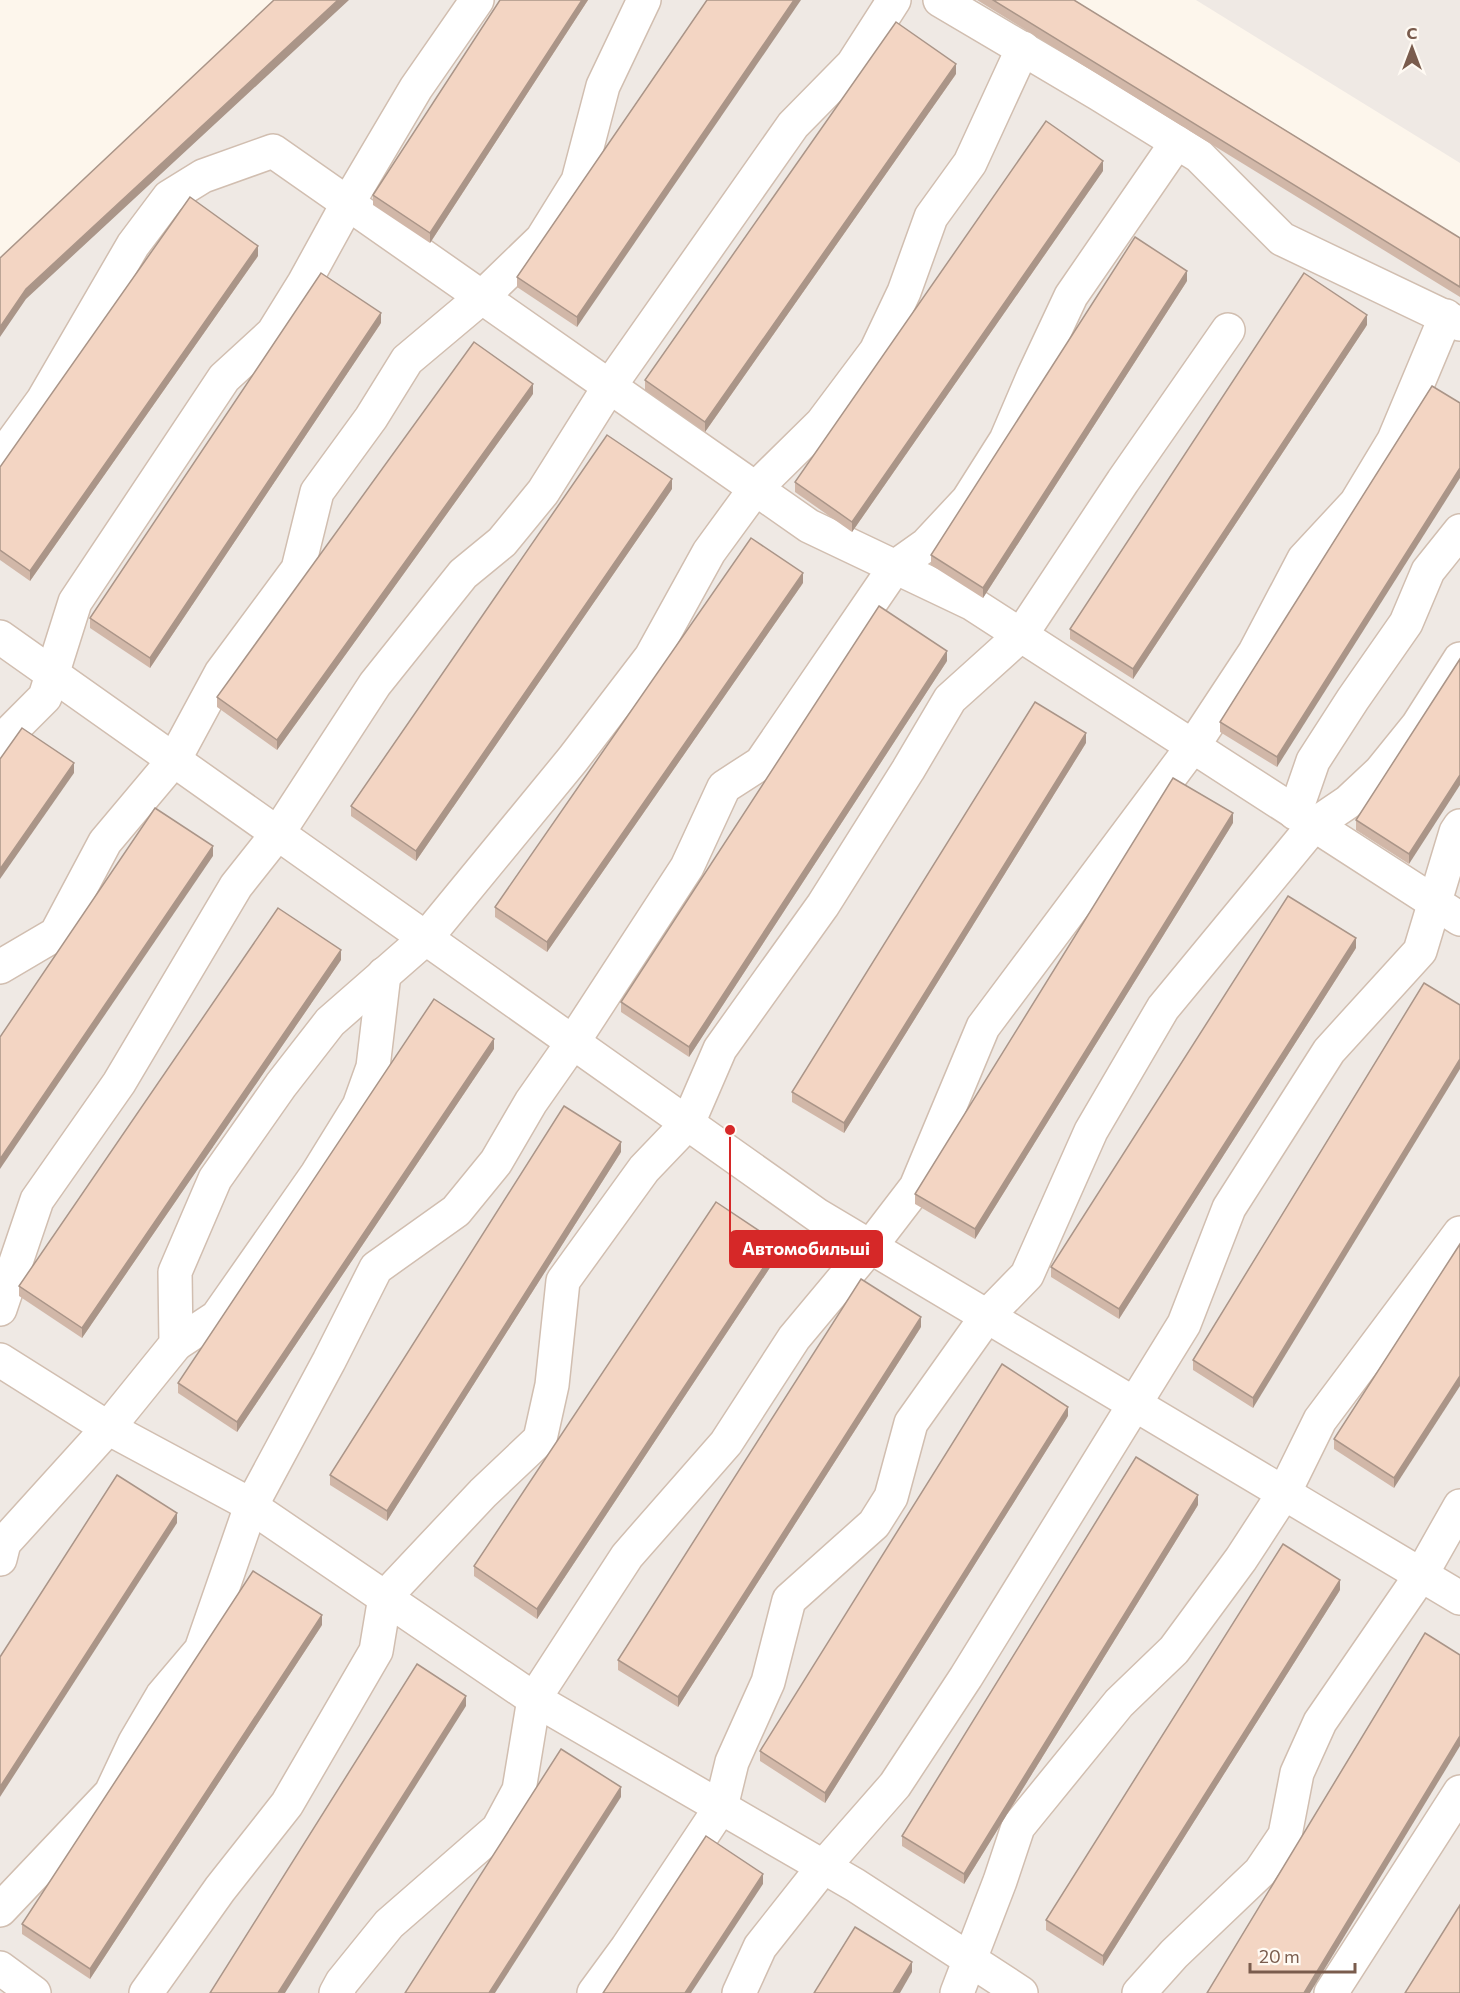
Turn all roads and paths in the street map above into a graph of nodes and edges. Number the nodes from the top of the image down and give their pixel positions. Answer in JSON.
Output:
{"nodes":[{"id":1,"x":477,"y":0,"type":"edge"},
{"id":2,"x":644,"y":0,"type":"edge"},
{"id":3,"x":894,"y":0,"type":"edge"},
{"id":4,"x":940,"y":0,"type":"edge"},
{"id":5,"x":1023,"y":48,"type":"junction"},
{"id":6,"x":1177,"y":142,"type":"junction"},
{"id":7,"x":348,"y":203,"type":"junction"},
{"id":8,"x":482,"y":297,"type":"junction"},
{"id":9,"x":1453,"y":320,"type":"edge"},
{"id":10,"x":1228,"y":330,"type":"dead end"},
{"id":11,"x":609,"y":387,"type":"junction"},
{"id":12,"x":0,"y":459,"type":"edge"},
{"id":13,"x":755,"y":489,"type":"junction"},
{"id":14,"x":1460,"y":531,"type":"edge"},
{"id":15,"x":895,"y":567,"type":"junction"},
{"id":16,"x":1021,"y":635,"type":"junction"},
{"id":17,"x":0,"y":637,"type":"edge"},
{"id":18,"x":1460,"y":659,"type":"edge"},
{"id":19,"x":53,"y":674,"type":"junction"},
{"id":20,"x":0,"y":742,"type":"edge"},
{"id":21,"x":1193,"y":746,"type":"junction"},
{"id":22,"x":174,"y":760,"type":"junction"},
{"id":23,"x":1305,"y":819,"type":"junction"},
{"id":24,"x":1460,"y":826,"type":"edge"},
{"id":25,"x":278,"y":833,"type":"junction"},
{"id":26,"x":1448,"y":911,"type":"edge"},
{"id":27,"x":426,"y":938,"type":"junction"},
{"id":28,"x":0,"y":967,"type":"edge"},
{"id":29,"x":384,"y":975,"type":"junction"},
{"id":30,"x":573,"y":1042,"type":"junction"},
{"id":31,"x":688,"y":1123,"type":"junction"},
{"id":32,"x":1460,"y":1233,"type":"edge"},
{"id":33,"x":870,"y":1247,"type":"junction"},
{"id":34,"x":0,"y":1310,"type":"edge"},
{"id":35,"x":987,"y":1316,"type":"junction"},
{"id":36,"x":176,"y":1344,"type":"junction"},
{"id":37,"x":0,"y":1360,"type":"edge"},
{"id":38,"x":1134,"y":1404,"type":"junction"},
{"id":39,"x":108,"y":1428,"type":"junction"},
{"id":40,"x":1284,"y":1493,"type":"junction"},
{"id":41,"x":251,"y":1506,"type":"junction"},
{"id":42,"x":1460,"y":1506,"type":"edge"},
{"id":43,"x":0,"y":1558,"type":"edge"},
{"id":44,"x":1421,"y":1575,"type":"junction"},
{"id":45,"x":385,"y":1597,"type":"junction"},
{"id":46,"x":1460,"y":1598,"type":"edge"},
{"id":47,"x":534,"y":1699,"type":"junction"},
{"id":48,"x":1460,"y":1792,"type":"edge"},
{"id":49,"x":721,"y":1807,"type":"junction"},
{"id":50,"x":824,"y":1866,"type":"junction"},
{"id":51,"x":0,"y":1910,"type":"edge"},
{"id":52,"x":970,"y":1960,"type":"junction"},
{"id":53,"x":0,"y":1968,"type":"edge"},
{"id":54,"x":34,"y":1993,"type":"edge"},
{"id":55,"x":147,"y":1993,"type":"edge"},
{"id":56,"x":336,"y":1993,"type":"edge"},
{"id":57,"x":594,"y":1993,"type":"edge"},
{"id":58,"x":739,"y":1993,"type":"edge"},
{"id":59,"x":957,"y":1993,"type":"edge"},
{"id":60,"x":1021,"y":1993,"type":"edge"},
{"id":61,"x":1139,"y":1993,"type":"edge"},
{"id":62,"x":1331,"y":1993,"type":"edge"}],
"edges":[{"from":1,"to":7,"type":"lane"},
{"from":2,"to":8,"type":"lane"},
{"from":3,"to":11,"type":"lane"},
{"from":4,"to":5,"type":"lane"},
{"from":5,"to":6,"type":"lane"},
{"from":5,"to":13,"type":"lane"},
{"from":6,"to":9,"type":"lane"},
{"from":6,"to":15,"type":"lane"},
{"from":7,"to":8,"type":"lane"},
{"from":7,"to":12,"type":"lane"},
{"from":7,"to":19,"type":"lane"},
{"from":8,"to":11,"type":"lane"},
{"from":8,"to":22,"type":"lane"},
{"from":9,"to":21,"type":"lane"},
{"from":10,"to":16,"type":"lane"},
{"from":11,"to":13,"type":"lane"},
{"from":11,"to":25,"type":"lane"},
{"from":13,"to":15,"type":"lane"},
{"from":13,"to":27,"type":"lane"},
{"from":14,"to":23,"type":"lane"},
{"from":15,"to":16,"type":"lane"},
{"from":15,"to":30,"type":"lane"},
{"from":16,"to":21,"type":"lane"},
{"from":16,"to":31,"type":"lane"},
{"from":17,"to":19,"type":"lane"},
{"from":18,"to":23,"type":"lane"},
{"from":19,"to":20,"type":"lane"},
{"from":19,"to":22,"type":"lane"},
{"from":21,"to":23,"type":"lane"},
{"from":21,"to":33,"type":"lane"},
{"from":22,"to":25,"type":"lane"},
{"from":22,"to":28,"type":"lane"},
{"from":23,"to":26,"type":"lane"},
{"from":23,"to":35,"type":"lane"},
{"from":24,"to":26,"type":"lane"},
{"from":25,"to":27,"type":"lane"},
{"from":25,"to":34,"type":"lane"},
{"from":26,"to":38,"type":"lane"},
{"from":27,"to":29,"type":"lane"},
{"from":27,"to":30,"type":"lane"},
{"from":29,"to":36,"type":"lane"},
{"from":29,"to":36,"type":"lane"},
{"from":30,"to":31,"type":"lane"},
{"from":30,"to":41,"type":"lane"},
{"from":31,"to":33,"type":"lane"},
{"from":31,"to":45,"type":"lane"},
{"from":32,"to":40,"type":"lane"},
{"from":33,"to":35,"type":"lane"},
{"from":33,"to":47,"type":"lane"},
{"from":35,"to":38,"type":"lane"},
{"from":35,"to":49,"type":"lane"},
{"from":36,"to":39,"type":"lane"},
{"from":37,"to":39,"type":"lane"},
{"from":38,"to":40,"type":"lane"},
{"from":38,"to":50,"type":"lane"},
{"from":39,"to":41,"type":"lane"},
{"from":39,"to":43,"type":"lane"},
{"from":40,"to":44,"type":"lane"},
{"from":40,"to":52,"type":"lane"},
{"from":41,"to":45,"type":"lane"},
{"from":41,"to":51,"type":"lane"},
{"from":42,"to":44,"type":"lane"},
{"from":44,"to":46,"type":"lane"},
{"from":44,"to":61,"type":"lane"},
{"from":45,"to":47,"type":"lane"},
{"from":45,"to":55,"type":"lane"},
{"from":47,"to":49,"type":"lane"},
{"from":47,"to":56,"type":"lane"},
{"from":48,"to":62,"type":"lane"},
{"from":49,"to":50,"type":"lane"},
{"from":49,"to":57,"type":"lane"},
{"from":50,"to":52,"type":"lane"},
{"from":50,"to":58,"type":"lane"},
{"from":52,"to":59,"type":"lane"},
{"from":52,"to":60,"type":"lane"},
{"from":53,"to":54,"type":"lane"}]}
